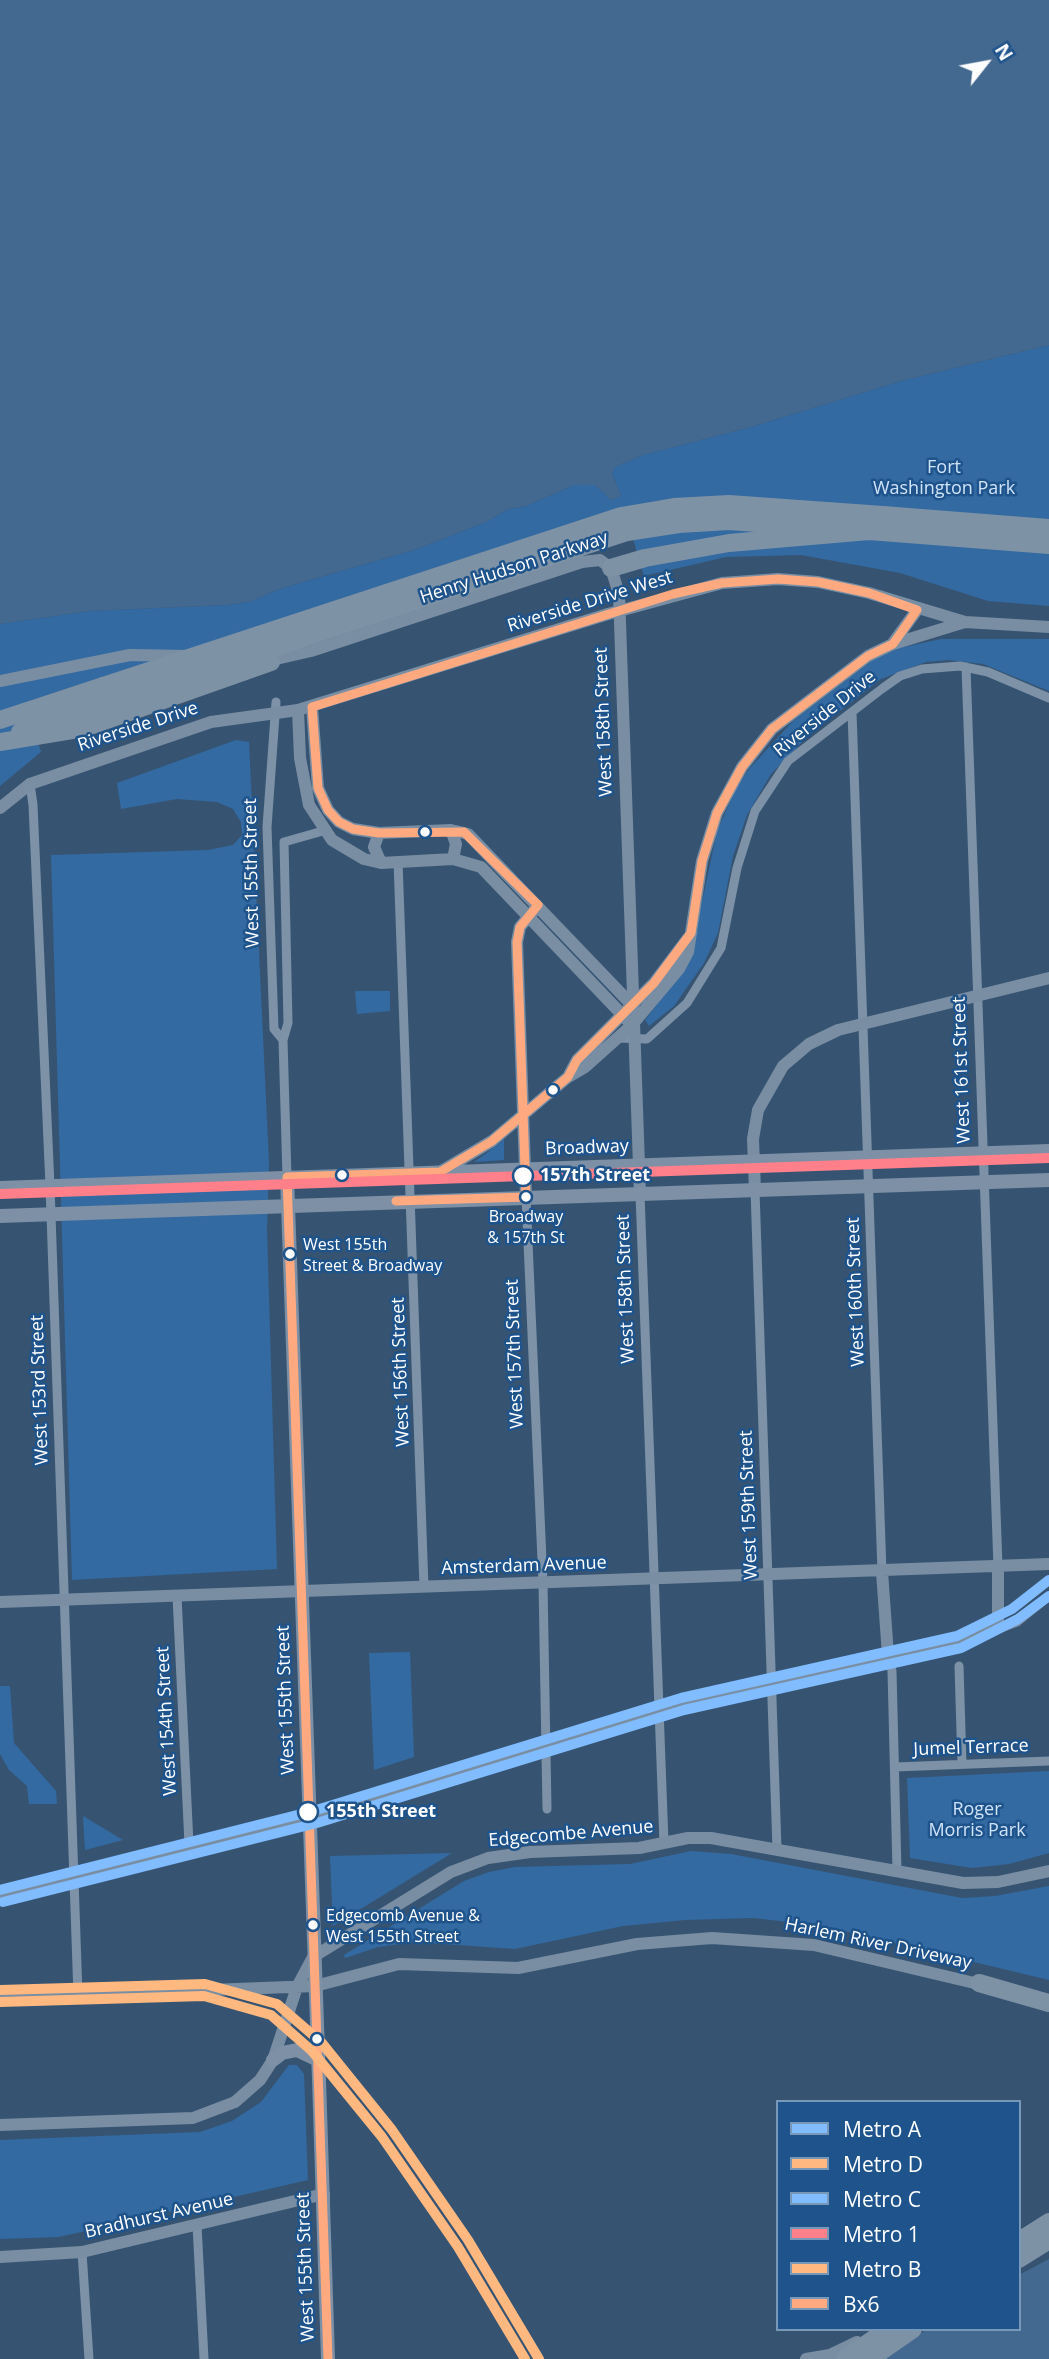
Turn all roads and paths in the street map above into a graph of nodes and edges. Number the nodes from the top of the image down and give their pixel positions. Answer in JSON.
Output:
{"nodes":[{"id":1,"x":1049,"y":528,"type":"edge"},
{"id":2,"x":869,"y":531,"type":"junction"},
{"id":3,"x":1049,"y":545,"type":"edge"},
{"id":4,"x":611,"y":568,"type":"junction"},
{"id":5,"x":917,"y":610,"type":"junction"},
{"id":6,"x":965,"y":622,"type":"junction"},
{"id":7,"x":1049,"y":627,"type":"edge"},
{"id":8,"x":893,"y":644,"type":"junction"},
{"id":9,"x":130,"y":655,"type":"junction"},
{"id":10,"x":292,"y":656,"type":"junction"},
{"id":11,"x":271,"y":662,"type":"junction"},
{"id":12,"x":966,"y":667,"type":"junction"},
{"id":13,"x":0,"y":681,"type":"edge"},
{"id":14,"x":105,"y":694,"type":"junction"},
{"id":15,"x":1049,"y":698,"type":"edge"},
{"id":16,"x":276,"y":702,"type":"dead end"},
{"id":17,"x":312,"y":707,"type":"junction"},
{"id":18,"x":298,"y":710,"type":"junction"},
{"id":19,"x":852,"y":712,"type":"junction"},
{"id":20,"x":0,"y":720,"type":"edge"},
{"id":21,"x":0,"y":740,"type":"edge"},
{"id":22,"x":30,"y":784,"type":"junction"},
{"id":23,"x":0,"y":808,"type":"edge"},
{"id":24,"x":451,"y":830,"type":"junction"},
{"id":25,"x":323,"y":831,"type":"junction"},
{"id":26,"x":379,"y":833,"type":"junction"},
{"id":27,"x":453,"y":859,"type":"junction"},
{"id":28,"x":398,"y":861,"type":"junction"},
{"id":29,"x":381,"y":863,"type":"junction"},
{"id":30,"x":533,"y":911,"type":"junction"},
{"id":31,"x":691,"y":933,"type":"junction"},
{"id":32,"x":1049,"y":978,"type":"edge"},
{"id":33,"x":977,"y":996,"type":"junction"},
{"id":34,"x":632,"y":1005,"type":"junction"},
{"id":35,"x":627,"y":1020,"type":"junction"},
{"id":36,"x":864,"y":1024,"type":"junction"},
{"id":37,"x":618,"y":1038,"type":"junction"},
{"id":38,"x":632,"y":1039,"type":"junction"},
{"id":39,"x":283,"y":1040,"type":"junction"},
{"id":40,"x":568,"y":1077,"type":"junction"},
{"id":41,"x":524,"y":1113,"type":"junction"},
{"id":42,"x":1049,"y":1151,"type":"edge"},
{"id":43,"x":983,"y":1153,"type":"junction"},
{"id":44,"x":869,"y":1156,"type":"junction"},
{"id":45,"x":754,"y":1160,"type":"junction"},
{"id":46,"x":639,"y":1166,"type":"junction"},
{"id":47,"x":526,"y":1170,"type":"junction"},
{"id":48,"x":440,"y":1172,"type":"junction"},
{"id":49,"x":411,"y":1174,"type":"junction"},
{"id":50,"x":286,"y":1177,"type":"junction"},
{"id":51,"x":1049,"y":1180,"type":"edge"},
{"id":52,"x":984,"y":1182,"type":"junction"},
{"id":53,"x":870,"y":1185,"type":"junction"},
{"id":54,"x":50,"y":1186,"type":"junction"},
{"id":55,"x":0,"y":1188,"type":"edge"},
{"id":56,"x":755,"y":1189,"type":"junction"},
{"id":57,"x":640,"y":1194,"type":"junction"},
{"id":58,"x":526,"y":1197,"type":"junction"},
{"id":59,"x":411,"y":1200,"type":"junction"},
{"id":60,"x":287,"y":1204,"type":"junction"},
{"id":61,"x":50,"y":1214,"type":"junction"},
{"id":62,"x":0,"y":1216,"type":"edge"},
{"id":63,"x":1049,"y":1564,"type":"edge"},
{"id":64,"x":998,"y":1567,"type":"junction"},
{"id":65,"x":882,"y":1572,"type":"junction"},
{"id":66,"x":769,"y":1575,"type":"junction"},
{"id":67,"x":653,"y":1579,"type":"junction"},
{"id":68,"x":543,"y":1583,"type":"junction"},
{"id":69,"x":424,"y":1587,"type":"junction"},
{"id":70,"x":302,"y":1590,"type":"junction"},
{"id":71,"x":1049,"y":1595,"type":"edge"},
{"id":72,"x":177,"y":1596,"type":"junction"},
{"id":73,"x":63,"y":1600,"type":"junction"},
{"id":74,"x":0,"y":1602,"type":"edge"},
{"id":75,"x":985,"y":1634,"type":"junction"},
{"id":76,"x":888,"y":1655,"type":"junction"},
{"id":77,"x":959,"y":1666,"type":"dead end"},
{"id":78,"x":771,"y":1681,"type":"junction"},
{"id":79,"x":658,"y":1707,"type":"junction"},
{"id":80,"x":544,"y":1743,"type":"junction"},
{"id":81,"x":1049,"y":1761,"type":"edge"},
{"id":82,"x":962,"y":1764,"type":"junction"},
{"id":83,"x":895,"y":1767,"type":"junction"},
{"id":84,"x":547,"y":1809,"type":"dead end"},
{"id":85,"x":309,"y":1815,"type":"junction"},
{"id":86,"x":664,"y":1843,"type":"junction"},
{"id":87,"x":189,"y":1844,"type":"junction"},
{"id":88,"x":777,"y":1849,"type":"junction"},
{"id":89,"x":897,"y":1871,"type":"junction"},
{"id":90,"x":1049,"y":1871,"type":"edge"},
{"id":91,"x":74,"y":1874,"type":"junction"},
{"id":92,"x":0,"y":1893,"type":"edge"},
{"id":93,"x":313,"y":1958,"type":"junction"},
{"id":94,"x":979,"y":1983,"type":"junction"},
{"id":95,"x":315,"y":1986,"type":"junction"},
{"id":96,"x":297,"y":1987,"type":"junction"},
{"id":97,"x":1049,"y":1993,"type":"edge"},
{"id":98,"x":78,"y":1995,"type":"junction"},
{"id":99,"x":0,"y":1998,"type":"edge"},
{"id":100,"x":1049,"y":2003,"type":"edge"},
{"id":101,"x":1049,"y":2010,"type":"edge"},
{"id":102,"x":273,"y":2060,"type":"junction"},
{"id":103,"x":318,"y":2060,"type":"junction"},
{"id":104,"x":319,"y":2085,"type":"junction"},
{"id":105,"x":0,"y":2125,"type":"edge"},
{"id":106,"x":324,"y":2194,"type":"junction"},
{"id":107,"x":1049,"y":2212,"type":"edge"},
{"id":108,"x":1049,"y":2222,"type":"edge"},
{"id":109,"x":198,"y":2225,"type":"junction"},
{"id":110,"x":1021,"y":2232,"type":"edge"},
{"id":111,"x":1021,"y":2240,"type":"edge"},
{"id":112,"x":1049,"y":2240,"type":"edge"},
{"id":113,"x":82,"y":2252,"type":"junction"},
{"id":114,"x":0,"y":2257,"type":"edge"},
{"id":115,"x":1021,"y":2258,"type":"edge"},
{"id":116,"x":875,"y":2331,"type":"edge"},
{"id":117,"x":885,"y":2331,"type":"edge"},
{"id":118,"x":910,"y":2331,"type":"edge"},
{"id":119,"x":875,"y":2355,"type":"edge"},
{"id":120,"x":89,"y":2359,"type":"edge"},
{"id":121,"x":204,"y":2359,"type":"edge"},
{"id":122,"x":329,"y":2359,"type":"edge"},
{"id":123,"x":806,"y":2359,"type":"edge"},
{"id":124,"x":847,"y":2359,"type":"edge"}],
"edges":[{"from":1,"to":14,"type":"highway","name":"Henry Hudson Parkway","bridge":true},
{"from":2,"to":3,"type":"highway","name":"Henry Hudson Parkway"},
{"from":2,"to":4,"type":"highway","bridge":true},
{"from":2,"to":14,"type":"highway","name":"Henry Hudson Parkway","bridge":true},
{"from":4,"to":10,"type":"main road"},
{"from":4,"to":34,"type":"main road","name":"West 158th Street"},
{"from":5,"to":6,"type":"main road","name":"Riverside Drive West"},
{"from":5,"to":8,"type":"main road","name":"Riverside Drive"},
{"from":5,"to":17,"type":"main road","name":"Riverside Drive West","bridge":true},
{"from":6,"to":7,"type":"main road","name":"Riverside Drive"},
{"from":6,"to":8,"type":"main road","name":"Riverside Drive"},
{"from":8,"to":31,"type":"main road","name":"Riverside Drive"},
{"from":9,"to":10,"type":"main road"},
{"from":9,"to":11,"type":"main road"},
{"from":9,"to":13,"type":"main road"},
{"from":10,"to":11,"type":"main road"},
{"from":11,"to":21,"type":"highway"},
{"from":12,"to":15,"type":"street","name":"Riverside Drive"},
{"from":12,"to":19,"type":"street","name":"Riverside Drive"},
{"from":12,"to":33,"type":"street","name":"West 161st Street"},
{"from":14,"to":20,"type":"highway","name":"Henry Hudson Parkway"},
{"from":14,"to":21,"type":"highway","name":"Henry Hudson Parkway"},
{"from":16,"to":39,"type":"street","name":"West 155th Street"},
{"from":17,"to":18,"type":"main road","name":"Riverside Drive"},
{"from":17,"to":26,"type":"main road"},
{"from":18,"to":22,"type":"main road","name":"Riverside Drive","bridge":true},
{"from":18,"to":25,"type":"main road"},
{"from":19,"to":36,"type":"street","name":"West 160th Street"},
{"from":19,"to":38,"type":"street","name":"Riverside Drive"},
{"from":22,"to":23,"type":"main road","name":"Riverside Drive"},
{"from":22,"to":54,"type":"street","name":"West 153rd Street"},
{"from":24,"to":26,"type":"main road"},
{"from":24,"to":27,"type":"main road"},
{"from":24,"to":30,"type":"main road"},
{"from":25,"to":29,"type":"main road"},
{"from":25,"to":39,"type":"street","name":"West 155th Street"},
{"from":26,"to":29,"type":"main road"},
{"from":27,"to":28,"type":"main road"},
{"from":27,"to":30,"type":"main road"},
{"from":28,"to":29,"type":"main road"},
{"from":28,"to":49,"type":"street","name":"West 156th Street"},
{"from":30,"to":34,"type":"main road"},
{"from":30,"to":35,"type":"main road"},
{"from":30,"to":41,"type":"main road","name":"West 157th Street"},
{"from":31,"to":34,"type":"main road","name":"Riverside Drive"},
{"from":31,"to":35,"type":"main road","name":"Riverside Drive"},
{"from":32,"to":33,"type":"main road","name":"West 159th Street"},
{"from":33,"to":36,"type":"main road","name":"West 159th Street"},
{"from":33,"to":43,"type":"street","name":"West 161st Street"},
{"from":34,"to":35,"type":"main road","name":"West 158th Street"},
{"from":35,"to":37,"type":"main road"},
{"from":35,"to":38,"type":"main road","name":"West 158th Street"},
{"from":35,"to":40,"type":"main road"},
{"from":36,"to":44,"type":"street","name":"West 160th Street"},
{"from":36,"to":45,"type":"main road","name":"West 159th Street"},
{"from":37,"to":38,"type":"street","name":"Riverside Drive"},
{"from":37,"to":40,"type":"main road"},
{"from":38,"to":46,"type":"main road","name":"West 158th Street"},
{"from":39,"to":50,"type":"street","name":"West 155th Street"},
{"from":40,"to":41,"type":"main road"},
{"from":41,"to":47,"type":"main road","name":"West 157th Street"},
{"from":41,"to":48,"type":"main road"},
{"from":42,"to":43,"type":"main road","name":"Broadway"},
{"from":43,"to":44,"type":"main road","name":"Broadway"},
{"from":43,"to":52,"type":"street","name":"West 161st Street"},
{"from":44,"to":45,"type":"main road","name":"Broadway"},
{"from":44,"to":53,"type":"street","name":"West 160th Street"},
{"from":45,"to":46,"type":"main road","name":"Broadway"},
{"from":45,"to":56,"type":"main road","name":"West 159th Street"},
{"from":46,"to":47,"type":"main road","name":"Broadway"},
{"from":46,"to":57,"type":"main road","name":"West 158th Street"},
{"from":47,"to":48,"type":"main road","name":"Broadway"},
{"from":47,"to":58,"type":"main road","name":"West 157th Street"},
{"from":48,"to":49,"type":"main road","name":"Broadway"},
{"from":49,"to":50,"type":"main road","name":"Broadway"},
{"from":49,"to":59,"type":"street","name":"West 156th Street"},
{"from":50,"to":54,"type":"main road","name":"Broadway"},
{"from":50,"to":60,"type":"main road","name":"West 155th Street"},
{"from":51,"to":52,"type":"main road"},
{"from":52,"to":53,"type":"main road"},
{"from":52,"to":64,"type":"street","name":"West 161st Street"},
{"from":53,"to":56,"type":"main road"},
{"from":53,"to":65,"type":"street","name":"West 160th Street"},
{"from":54,"to":55,"type":"main road","name":"Broadway"},
{"from":54,"to":61,"type":"street","name":"West 153rd Street"},
{"from":56,"to":57,"type":"main road"},
{"from":56,"to":66,"type":"street","name":"West 159th Street"},
{"from":57,"to":58,"type":"main road"},
{"from":57,"to":67,"type":"street","name":"West 158th Street"},
{"from":58,"to":59,"type":"main road"},
{"from":58,"to":68,"type":"street","name":"West 157th Street"},
{"from":59,"to":60,"type":"main road"},
{"from":59,"to":69,"type":"street","name":"West 156th Street"},
{"from":60,"to":61,"type":"main road"},
{"from":60,"to":70,"type":"main road","name":"West 155th Street"},
{"from":61,"to":62,"type":"main road"},
{"from":61,"to":73,"type":"street","name":"West 153rd Street"},
{"from":63,"to":64,"type":"main road","name":"Amsterdam Avenue"},
{"from":64,"to":65,"type":"main road","name":"Amsterdam Avenue"},
{"from":64,"to":75,"type":"main road","name":"West 161st Street"},
{"from":65,"to":66,"type":"main road","name":"Amsterdam Avenue"},
{"from":65,"to":76,"type":"main road","name":"West 160th Street"},
{"from":66,"to":67,"type":"main road","name":"Amsterdam Avenue"},
{"from":66,"to":78,"type":"street","name":"West 159th Street"},
{"from":67,"to":68,"type":"main road","name":"Amsterdam Avenue"},
{"from":67,"to":79,"type":"street","name":"West 158th Street"},
{"from":68,"to":69,"type":"main road","name":"Amsterdam Avenue"},
{"from":68,"to":80,"type":"street","name":"West 157th Street"},
{"from":69,"to":70,"type":"main road","name":"Amsterdam Avenue"},
{"from":70,"to":72,"type":"main road","name":"Amsterdam Avenue"},
{"from":70,"to":85,"type":"main road","name":"West 155th Street"},
{"from":71,"to":75,"type":"street"},
{"from":72,"to":73,"type":"main road","name":"Amsterdam Avenue"},
{"from":72,"to":87,"type":"street","name":"West 154th Street"},
{"from":73,"to":74,"type":"main road","name":"Amsterdam Avenue"},
{"from":73,"to":91,"type":"street","name":"West 153rd Street"},
{"from":75,"to":76,"type":"main road"},
{"from":76,"to":78,"type":"main road"},
{"from":76,"to":83,"type":"street","name":"West 160th Street"},
{"from":77,"to":82,"type":"street"},
{"from":78,"to":79,"type":"main road"},
{"from":78,"to":88,"type":"street","name":"West 159th Street"},
{"from":79,"to":80,"type":"main road"},
{"from":79,"to":86,"type":"street","name":"West 158th Street"},
{"from":80,"to":84,"type":"street","name":"West 157th Street"},
{"from":80,"to":85,"type":"main road"},
{"from":81,"to":82,"type":"street","name":"Jumel Terrace"},
{"from":82,"to":83,"type":"street","name":"Jumel Terrace"},
{"from":83,"to":89,"type":"street","name":"West 160th Street"},
{"from":85,"to":87,"type":"main road"},
{"from":85,"to":93,"type":"main road","name":"West 155th Street"},
{"from":86,"to":88,"type":"main road","name":"Edgecombe Avenue"},
{"from":86,"to":93,"type":"main road","name":"Edgecombe Avenue"},
{"from":87,"to":91,"type":"main road"},
{"from":88,"to":89,"type":"main road","name":"Edgecombe Avenue"},
{"from":89,"to":90,"type":"main road","name":"Edgecombe Avenue"},
{"from":91,"to":92,"type":"main road"},
{"from":91,"to":98,"type":"street","name":"West 153rd Street"},
{"from":93,"to":95,"type":"main road","name":"West 155th Street"},
{"from":93,"to":96,"type":"main road","name":"Edgecombe Avenue"},
{"from":94,"to":95,"type":"main road","name":"Harlem River Driveway"},
{"from":94,"to":97,"type":"highway"},
{"from":94,"to":100,"type":"highway"},
{"from":94,"to":101,"type":"main road","name":"Harlem River Driveway"},
{"from":95,"to":96,"type":"main road","name":"Harlem River Driveway"},
{"from":95,"to":103,"type":"main road","name":"West 155th Street"},
{"from":96,"to":98,"type":"main road","name":"Harlem River Driveway"},
{"from":96,"to":102,"type":"main road","name":"Edgecombe Avenue"},
{"from":98,"to":99,"type":"main road","name":"Harlem River Driveway"},
{"from":102,"to":103,"type":"main road"},
{"from":102,"to":105,"type":"main road","name":"Edgecombe Avenue"},
{"from":103,"to":104,"type":"main road","name":"West 155th Street"},
{"from":104,"to":106,"type":"street"},
{"from":104,"to":122,"type":"main road","name":"West 155th Street","bridge":true},
{"from":106,"to":109,"type":"main road","name":"Bradhurst Avenue"},
{"from":106,"to":122,"type":"main road"},
{"from":107,"to":110,"type":"main road"},
{"from":108,"to":111,"type":"highway"},
{"from":109,"to":113,"type":"main road","name":"Bradhurst Avenue"},
{"from":109,"to":121,"type":"street"},
{"from":112,"to":115,"type":"highway"},
{"from":113,"to":114,"type":"main road","name":"Bradhurst Avenue"},
{"from":113,"to":120,"type":"street"},
{"from":116,"to":123,"type":"main road"},
{"from":117,"to":124,"type":"highway"},
{"from":118,"to":119,"type":"highway"},
{"from":119,"to":124,"type":"highway"}]}
